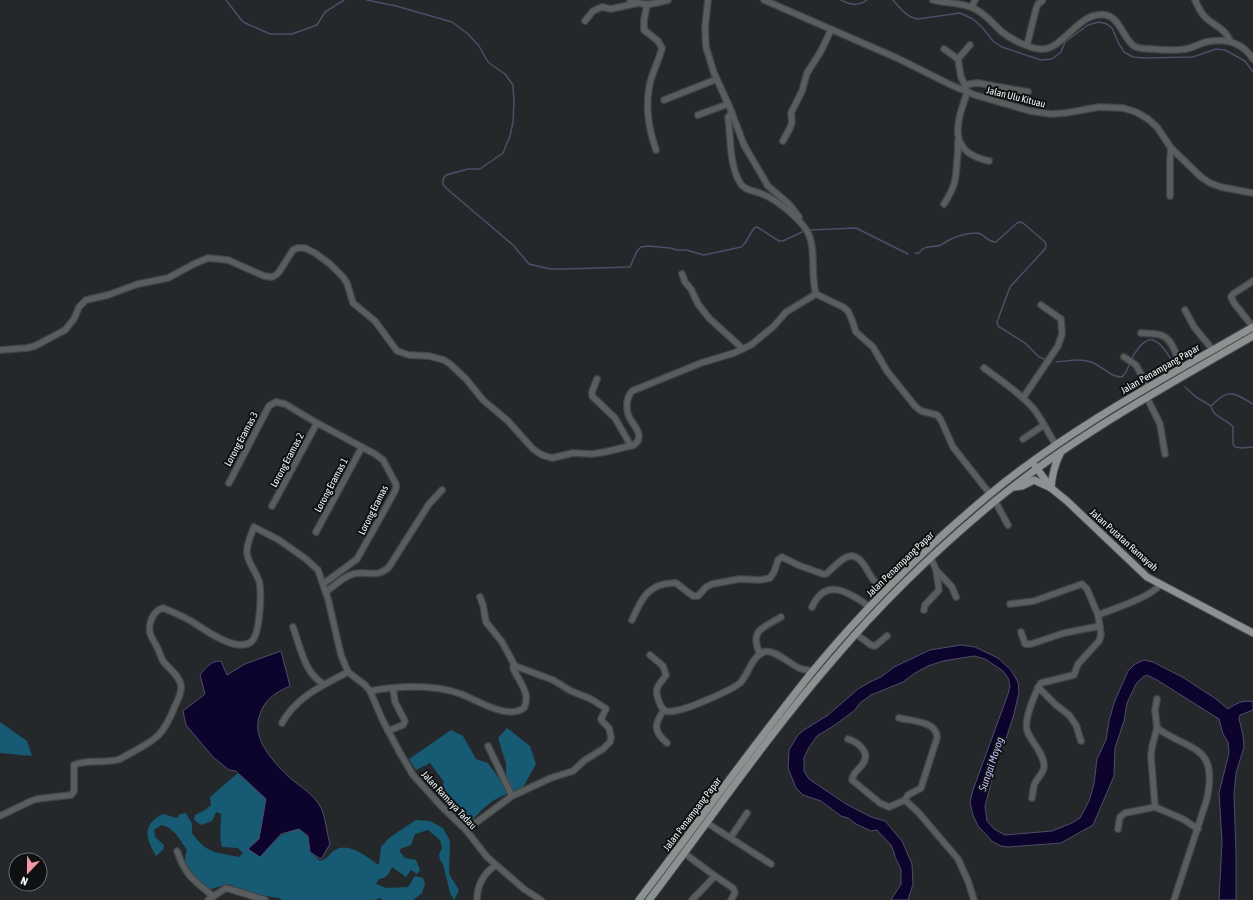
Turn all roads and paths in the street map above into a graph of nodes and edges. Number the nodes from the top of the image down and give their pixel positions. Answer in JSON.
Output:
{"nodes":[{"id":1,"x":630,"y":0,"type":"edge"},
{"id":2,"x":668,"y":0,"type":"edge"},
{"id":3,"x":708,"y":0,"type":"edge"},
{"id":4,"x":764,"y":0,"type":"edge"},
{"id":5,"x":933,"y":0,"type":"edge"},
{"id":6,"x":975,"y":0,"type":"edge"},
{"id":7,"x":1195,"y":0,"type":"edge"},
{"id":8,"x":1042,"y":1,"type":"dead end"},
{"id":9,"x":638,"y":3,"type":"junction"},
{"id":10,"x":648,"y":5,"type":"junction"},
{"id":11,"x":972,"y":7,"type":"junction"},
{"id":12,"x":585,"y":21,"type":"dead end"},
{"id":13,"x":831,"y":30,"type":"junction"},
{"id":14,"x":1230,"y":41,"type":"junction"},
{"id":15,"x":970,"y":45,"type":"dead end"},
{"id":16,"x":1027,"y":45,"type":"junction"},
{"id":17,"x":944,"y":49,"type":"dead end"},
{"id":18,"x":958,"y":59,"type":"junction"},
{"id":19,"x":1253,"y":59,"type":"edge"},
{"id":20,"x":717,"y":79,"type":"junction"},
{"id":21,"x":966,"y":90,"type":"junction"},
{"id":22,"x":1028,"y":92,"type":"dead end"},
{"id":23,"x":664,"y":100,"type":"dead end"},
{"id":24,"x":728,"y":104,"type":"junction"},
{"id":25,"x":732,"y":112,"type":"junction"},
{"id":26,"x":698,"y":115,"type":"dead end"},
{"id":27,"x":957,"y":133,"type":"junction"},
{"id":28,"x":783,"y":141,"type":"dead end"},
{"id":29,"x":1171,"y":148,"type":"junction"},
{"id":30,"x":656,"y":150,"type":"dead end"},
{"id":31,"x":989,"y":161,"type":"dead end"},
{"id":32,"x":774,"y":192,"type":"junction"},
{"id":33,"x":1253,"y":193,"type":"edge"},
{"id":34,"x":762,"y":194,"type":"junction"},
{"id":35,"x":1170,"y":196,"type":"dead end"},
{"id":36,"x":944,"y":204,"type":"dead end"},
{"id":37,"x":803,"y":225,"type":"junction"},
{"id":38,"x":682,"y":274,"type":"dead end"},
{"id":39,"x":1253,"y":281,"type":"edge"},
{"id":40,"x":816,"y":294,"type":"junction"},
{"id":41,"x":1041,"y":305,"type":"dead end"},
{"id":42,"x":1185,"y":310,"type":"dead end"},
{"id":43,"x":1253,"y":327,"type":"edge"},
{"id":44,"x":1141,"y":333,"type":"dead end"},
{"id":45,"x":1253,"y":336,"type":"edge"},
{"id":46,"x":743,"y":349,"type":"junction"},
{"id":47,"x":0,"y":350,"type":"edge"},
{"id":48,"x":1213,"y":350,"type":"junction"},
{"id":49,"x":1124,"y":357,"type":"dead end"},
{"id":50,"x":984,"y":368,"type":"dead end"},
{"id":51,"x":1182,"y":369,"type":"junction"},
{"id":52,"x":597,"y":379,"type":"dead end"},
{"id":53,"x":1155,"y":384,"type":"junction"},
{"id":54,"x":1167,"y":386,"type":"junction"},
{"id":55,"x":1148,"y":388,"type":"junction"},
{"id":56,"x":1023,"y":398,"type":"junction"},
{"id":57,"x":1147,"y":398,"type":"junction"},
{"id":58,"x":271,"y":404,"type":"joint"},
{"id":59,"x":317,"y":423,"type":"junction"},
{"id":60,"x":1044,"y":425,"type":"junction"},
{"id":61,"x":1023,"y":439,"type":"dead end"},
{"id":62,"x":1056,"y":445,"type":"junction"},
{"id":63,"x":630,"y":446,"type":"junction"},
{"id":64,"x":362,"y":447,"type":"junction"},
{"id":65,"x":1062,"y":452,"type":"junction"},
{"id":66,"x":1165,"y":454,"type":"dead end"},
{"id":67,"x":1036,"y":459,"type":"junction"},
{"id":68,"x":1037,"y":469,"type":"junction"},
{"id":69,"x":229,"y":483,"type":"dead end"},
{"id":70,"x":1013,"y":487,"type":"junction"},
{"id":71,"x":1051,"y":488,"type":"junction"},
{"id":72,"x":442,"y":490,"type":"dead end"},
{"id":73,"x":990,"y":494,"type":"junction"},
{"id":74,"x":995,"y":501,"type":"junction"},
{"id":75,"x":272,"y":506,"type":"dead end"},
{"id":76,"x":1008,"y":525,"type":"dead end"},
{"id":77,"x":316,"y":532,"type":"dead end"},
{"id":78,"x":931,"y":558,"type":"junction"},
{"id":79,"x":936,"y":570,"type":"junction"},
{"id":80,"x":323,"y":584,"type":"junction"},
{"id":81,"x":1160,"y":585,"type":"junction"},
{"id":82,"x":886,"y":590,"type":"junction"},
{"id":83,"x":326,"y":592,"type":"junction"},
{"id":84,"x":480,"y":597,"type":"dead end"},
{"id":85,"x":956,"y":597,"type":"dead end"},
{"id":86,"x":1010,"y":604,"type":"dead end"},
{"id":87,"x":812,"y":607,"type":"dead end"},
{"id":88,"x":870,"y":607,"type":"junction"},
{"id":89,"x":924,"y":610,"type":"dead end"},
{"id":90,"x":1098,"y":615,"type":"junction"},
{"id":91,"x":781,"y":617,"type":"dead end"},
{"id":92,"x":632,"y":620,"type":"dead end"},
{"id":93,"x":1100,"y":626,"type":"junction"},
{"id":94,"x":293,"y":627,"type":"dead end"},
{"id":95,"x":1022,"y":632,"type":"dead end"},
{"id":96,"x":1253,"y":633,"type":"edge"},
{"id":97,"x":856,"y":634,"type":"junction"},
{"id":98,"x":887,"y":636,"type":"dead end"},
{"id":99,"x":760,"y":654,"type":"junction"},
{"id":100,"x":650,"y":655,"type":"dead end"},
{"id":101,"x":515,"y":666,"type":"junction"},
{"id":102,"x":813,"y":671,"type":"junction"},
{"id":103,"x":348,"y":672,"type":"junction"},
{"id":104,"x":324,"y":684,"type":"junction"},
{"id":105,"x":1038,"y":687,"type":"junction"},
{"id":106,"x":393,"y":688,"type":"junction"},
{"id":107,"x":370,"y":691,"type":"junction"},
{"id":108,"x":1157,"y":699,"type":"dead end"},
{"id":109,"x":664,"y":710,"type":"junction"},
{"id":110,"x":899,"y":718,"type":"dead end"},
{"id":111,"x":282,"y":723,"type":"dead end"},
{"id":112,"x":1157,"y":728,"type":"junction"},
{"id":113,"x":388,"y":731,"type":"junction"},
{"id":114,"x":848,"y":739,"type":"dead end"},
{"id":115,"x":1081,"y":741,"type":"dead end"},
{"id":116,"x":667,"y":743,"type":"dead end"},
{"id":117,"x":488,"y":746,"type":"dead end"},
{"id":118,"x":512,"y":796,"type":"junction"},
{"id":119,"x":1032,"y":798,"type":"dead end"},
{"id":120,"x":905,"y":800,"type":"junction"},
{"id":121,"x":1155,"y":807,"type":"junction"},
{"id":122,"x":748,"y":813,"type":"dead end"},
{"id":123,"x":0,"y":816,"type":"edge"},
{"id":124,"x":707,"y":823,"type":"junction"},
{"id":125,"x":1118,"y":829,"type":"dead end"},
{"id":126,"x":1198,"y":829,"type":"junction"},
{"id":127,"x":466,"y":830,"type":"junction"},
{"id":128,"x":731,"y":837,"type":"junction"},
{"id":129,"x":177,"y":851,"type":"dead end"},
{"id":130,"x":684,"y":853,"type":"junction"},
{"id":131,"x":771,"y":864,"type":"dead end"},
{"id":132,"x":496,"y":865,"type":"junction"},
{"id":133,"x":715,"y":876,"type":"junction"},
{"id":134,"x":210,"y":898,"type":"edge"},
{"id":135,"x":265,"y":900,"type":"edge"},
{"id":136,"x":477,"y":900,"type":"edge"},
{"id":137,"x":541,"y":900,"type":"edge"},
{"id":138,"x":639,"y":900,"type":"edge"},
{"id":139,"x":649,"y":900,"type":"edge"},
{"id":140,"x":692,"y":900,"type":"edge"},
{"id":141,"x":731,"y":900,"type":"edge"},
{"id":142,"x":974,"y":900,"type":"edge"},
{"id":143,"x":1174,"y":900,"type":"edge"}],
"edges":[{"from":1,"to":9,"type":"street"},
{"from":2,"to":10,"type":"street"},
{"from":3,"to":20,"type":"street"},
{"from":4,"to":13,"type":"street","name":"Jalan Ulu Kituau"},
{"from":5,"to":11,"type":"street"},
{"from":6,"to":11,"type":"street"},
{"from":7,"to":14,"type":"street"},
{"from":8,"to":16,"type":"street"},
{"from":9,"to":10,"type":"street"},
{"from":9,"to":12,"type":"street"},
{"from":10,"to":30,"type":"street"},
{"from":11,"to":16,"type":"street"},
{"from":13,"to":21,"type":"street","name":"Jalan Ulu Kituau"},
{"from":13,"to":28,"type":"street"},
{"from":14,"to":16,"type":"street"},
{"from":14,"to":19,"type":"street"},
{"from":15,"to":18,"type":"street"},
{"from":17,"to":18,"type":"street"},
{"from":18,"to":21,"type":"street"},
{"from":20,"to":23,"type":"street"},
{"from":20,"to":24,"type":"street"},
{"from":21,"to":22,"type":"street"},
{"from":21,"to":27,"type":"street"},
{"from":21,"to":29,"type":"street","name":"Jalan Ulu Kituau"},
{"from":24,"to":25,"type":"street"},
{"from":24,"to":26,"type":"street"},
{"from":25,"to":32,"type":"street"},
{"from":25,"to":34,"type":"street"},
{"from":27,"to":31,"type":"street"},
{"from":27,"to":36,"type":"street"},
{"from":29,"to":33,"type":"street","name":"Jalan Ulu Kituau"},
{"from":29,"to":35,"type":"street"},
{"from":32,"to":34,"type":"street"},
{"from":32,"to":37,"type":"street"},
{"from":34,"to":37,"type":"street"},
{"from":37,"to":40,"type":"street"},
{"from":38,"to":46,"type":"street"},
{"from":39,"to":43,"type":"street"},
{"from":40,"to":46,"type":"street"},
{"from":40,"to":73,"type":"street"},
{"from":41,"to":56,"type":"street"},
{"from":42,"to":48,"type":"street"},
{"from":43,"to":48,"type":"main road","name":"Jalan Penampang Papar"},
{"from":44,"to":51,"type":"street"},
{"from":45,"to":54,"type":"main road","name":"Jalan Penampang Papar"},
{"from":46,"to":63,"type":"street"},
{"from":47,"to":63,"type":"street"},
{"from":48,"to":51,"type":"main road","name":"Jalan Penampang Papar"},
{"from":49,"to":55,"type":"street"},
{"from":50,"to":56,"type":"street"},
{"from":51,"to":53,"type":"main road","name":"Jalan Penampang Papar"},
{"from":52,"to":63,"type":"street"},
{"from":53,"to":54,"type":"main road"},
{"from":53,"to":55,"type":"main road","name":"Jalan Penampang Papar"},
{"from":54,"to":57,"type":"main road","name":"Jalan Penampang Papar"},
{"from":55,"to":62,"type":"main road","name":"Jalan Penampang Papar"},
{"from":56,"to":60,"type":"street"},
{"from":57,"to":65,"type":"main road","name":"Jalan Penampang Papar"},
{"from":57,"to":66,"type":"street"},
{"from":58,"to":59,"type":"street","name":"Lorong Eramas"},
{"from":58,"to":69,"type":"street","name":"Lorong Eramas 3"},
{"from":59,"to":64,"type":"street","name":"Lorong Eramas"},
{"from":59,"to":75,"type":"street","name":"Lorong Eramas 2"},
{"from":60,"to":61,"type":"street"},
{"from":60,"to":62,"type":"street"},
{"from":62,"to":67,"type":"main road","name":"Jalan Penampang Papar"},
{"from":64,"to":77,"type":"street","name":"Lorong Eramas 1"},
{"from":64,"to":80,"type":"street","name":"Lorong Eramas"},
{"from":65,"to":68,"type":"main road","name":"Jalan Penampang Papar"},
{"from":65,"to":71,"type":"main road"},
{"from":67,"to":68,"type":"main road"},
{"from":67,"to":73,"type":"main road","name":"Jalan Penampang Papar"},
{"from":68,"to":70,"type":"main road","name":"Jalan Penampang Papar"},
{"from":68,"to":71,"type":"main road"},
{"from":70,"to":71,"type":"main road"},
{"from":70,"to":74,"type":"main road","name":"Jalan Penampang Papar"},
{"from":71,"to":81,"type":"main road","name":"Jalan Putatan Ramayah"},
{"from":72,"to":83,"type":"street"},
{"from":73,"to":82,"type":"main road","name":"Jalan Penampang Papar"},
{"from":74,"to":76,"type":"street"},
{"from":74,"to":78,"type":"main road","name":"Jalan Penampang Papar"},
{"from":78,"to":79,"type":"street"},
{"from":78,"to":97,"type":"main road","name":"Jalan Penampang Papar"},
{"from":79,"to":85,"type":"street"},
{"from":79,"to":89,"type":"street"},
{"from":80,"to":83,"type":"street"},
{"from":80,"to":123,"type":"street"},
{"from":81,"to":90,"type":"street"},
{"from":81,"to":96,"type":"main road","name":"Jalan Putatan Ramayah"},
{"from":82,"to":88,"type":"main road","name":"Jalan Penampang Papar"},
{"from":82,"to":92,"type":"street"},
{"from":83,"to":103,"type":"street"},
{"from":84,"to":101,"type":"street"},
{"from":86,"to":90,"type":"street"},
{"from":87,"to":88,"type":"street"},
{"from":88,"to":102,"type":"main road","name":"Jalan Penampang Papar"},
{"from":90,"to":93,"type":"street"},
{"from":91,"to":99,"type":"street"},
{"from":93,"to":95,"type":"street"},
{"from":93,"to":105,"type":"street"},
{"from":94,"to":104,"type":"street"},
{"from":97,"to":98,"type":"street"},
{"from":97,"to":124,"type":"main road","name":"Jalan Penampang Papar"},
{"from":99,"to":102,"type":"street"},
{"from":99,"to":109,"type":"street"},
{"from":100,"to":109,"type":"street"},
{"from":101,"to":106,"type":"street"},
{"from":101,"to":118,"type":"street"},
{"from":102,"to":138,"type":"main road","name":"Jalan Penampang Papar"},
{"from":103,"to":104,"type":"street"},
{"from":103,"to":107,"type":"street"},
{"from":104,"to":111,"type":"street"},
{"from":105,"to":115,"type":"street"},
{"from":105,"to":119,"type":"street"},
{"from":106,"to":107,"type":"street"},
{"from":106,"to":113,"type":"street"},
{"from":107,"to":113,"type":"street","name":"Jalan Ramaya Tadau"},
{"from":108,"to":112,"type":"street"},
{"from":109,"to":116,"type":"street"},
{"from":110,"to":120,"type":"street"},
{"from":112,"to":121,"type":"street"},
{"from":112,"to":126,"type":"street"},
{"from":113,"to":127,"type":"street","name":"Jalan Ramaya Tadau"},
{"from":114,"to":120,"type":"street"},
{"from":117,"to":118,"type":"street"},
{"from":118,"to":127,"type":"street"},
{"from":120,"to":142,"type":"street"},
{"from":121,"to":125,"type":"street"},
{"from":121,"to":126,"type":"street"},
{"from":122,"to":128,"type":"street"},
{"from":124,"to":128,"type":"street"},
{"from":124,"to":130,"type":"main road","name":"Jalan Penampang Papar"},
{"from":126,"to":143,"type":"street"},
{"from":127,"to":132,"type":"street","name":"Jalan Ramaya Tadau"},
{"from":128,"to":131,"type":"street"},
{"from":129,"to":134,"type":"street"},
{"from":130,"to":133,"type":"street"},
{"from":130,"to":139,"type":"main road","name":"Jalan Penampang Papar"},
{"from":132,"to":136,"type":"street"},
{"from":132,"to":137,"type":"street","name":"Jalan Ramaya Tadau"},
{"from":133,"to":140,"type":"street"},
{"from":133,"to":141,"type":"street"},
{"from":134,"to":135,"type":"street"}]}
